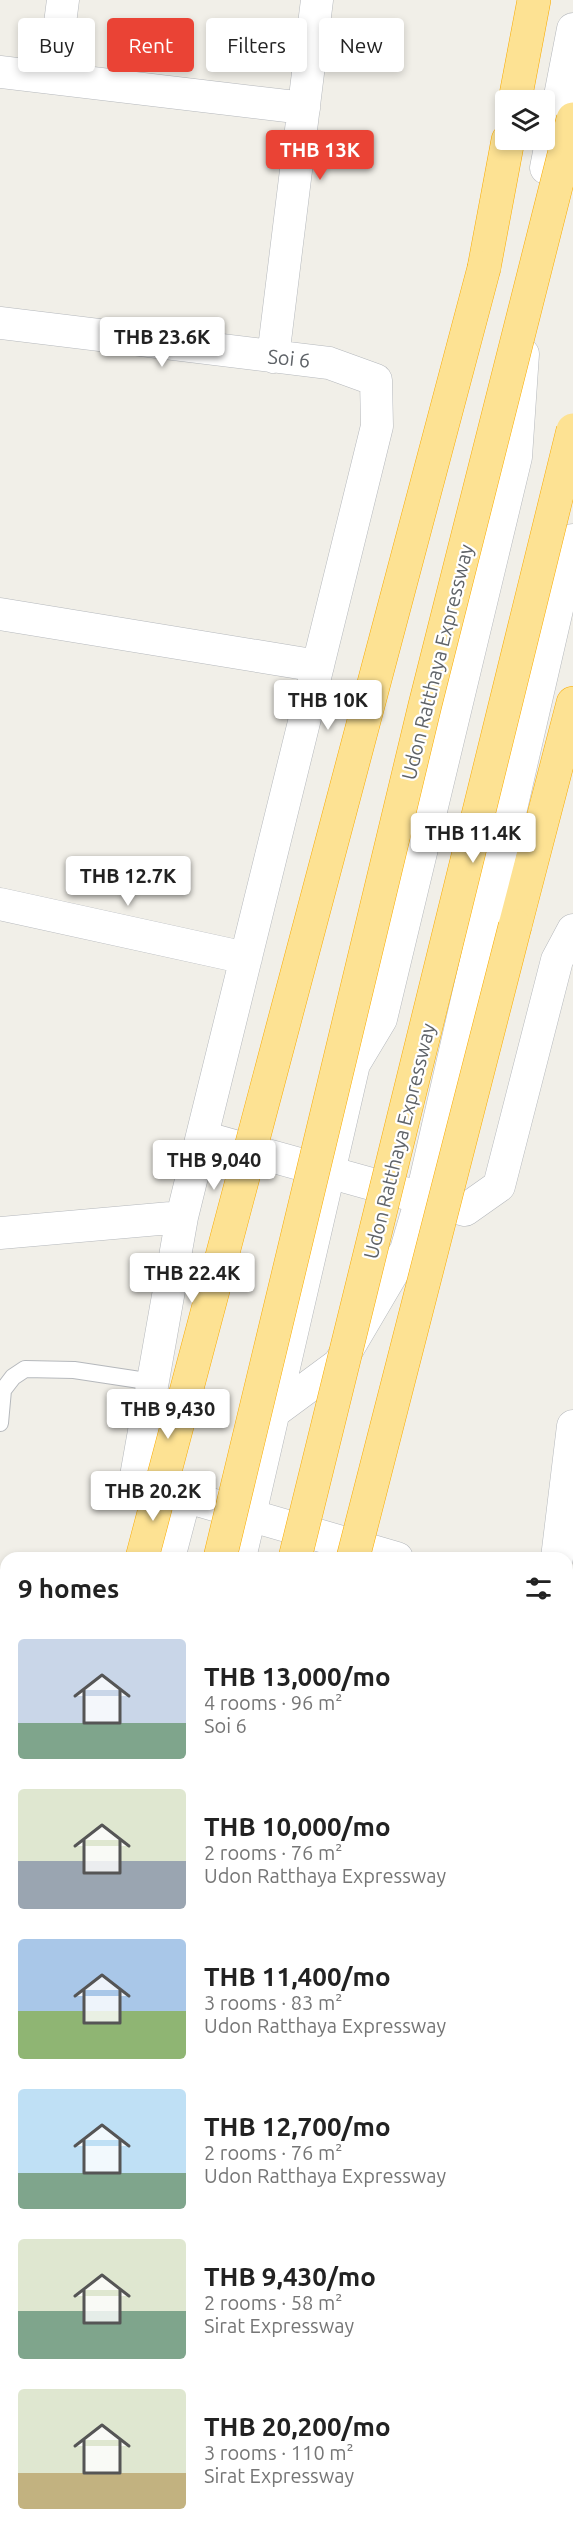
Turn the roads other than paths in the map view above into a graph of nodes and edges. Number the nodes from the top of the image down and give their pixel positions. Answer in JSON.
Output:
{"nodes":[{"id":1,"x":63,"y":0,"type":"edge"},
{"id":2,"x":317,"y":0,"type":"edge"},
{"id":3,"x":534,"y":0,"type":"edge"},
{"id":4,"x":573,"y":29,"type":"edge"},
{"id":5,"x":0,"y":72,"type":"edge"},
{"id":6,"x":53,"y":78,"type":"junction"},
{"id":7,"x":517,"y":90,"type":"edge"},
{"id":8,"x":304,"y":108,"type":"junction"},
{"id":9,"x":573,"y":119,"type":"edge"},
{"id":10,"x":506,"y":150,"type":"edge"},
{"id":11,"x":0,"y":323,"type":"edge"},
{"id":12,"x":273,"y":357,"type":"junction"},
{"id":13,"x":573,"y":430,"type":"edge"},
{"id":14,"x":573,"y":540,"type":"edge"},
{"id":15,"x":0,"y":614,"type":"edge"},
{"id":16,"x":318,"y":666,"type":"junction"},
{"id":17,"x":573,"y":703,"type":"edge"},
{"id":18,"x":0,"y":904,"type":"edge"},
{"id":19,"x":573,"y":930,"type":"edge"},
{"id":20,"x":246,"y":958,"type":"junction"},
{"id":21,"x":202,"y":1137,"type":"junction"},
{"id":22,"x":331,"y":1172,"type":"junction"},
{"id":23,"x":420,"y":1199,"type":"junction"},
{"id":24,"x":182,"y":1217,"type":"junction"},
{"id":25,"x":0,"y":1233,"type":"edge"},
{"id":26,"x":153,"y":1382,"type":"junction"},
{"id":27,"x":265,"y":1414,"type":"junction"},
{"id":28,"x":0,"y":1423,"type":"edge"},
{"id":29,"x":573,"y":1426,"type":"edge"},
{"id":30,"x":185,"y":1497,"type":"junction"},
{"id":31,"x":250,"y":1516,"type":"junction"},
{"id":32,"x":144,"y":1552,"type":"edge"},
{"id":33,"x":171,"y":1552,"type":"edge"},
{"id":34,"x":222,"y":1552,"type":"edge"},
{"id":35,"x":241,"y":1552,"type":"edge"},
{"id":36,"x":297,"y":1552,"type":"edge"},
{"id":37,"x":355,"y":1552,"type":"edge"},
{"id":38,"x":376,"y":1552,"type":"edge"},
{"id":39,"x":558,"y":1552,"type":"edge"}],
"edges":[{"from":1,"to":6,"type":"street"},
{"from":2,"to":8,"type":"street"},
{"from":3,"to":7,"type":"highway"},
{"from":4,"to":22,"type":"street"},
{"from":5,"to":6,"type":"street"},
{"from":6,"to":8,"type":"street"},
{"from":8,"to":12,"type":"street"},
{"from":9,"to":27,"type":"highway","name":"Udon Ratthaya Expressway","bridge":true},
{"from":10,"to":32,"type":"highway","bridge":true},
{"from":11,"to":12,"type":"street","name":"Soi 6"},
{"from":12,"to":16,"type":"street","name":"Soi 6"},
{"from":13,"to":36,"type":"highway","name":"Udon Ratthaya Expressway","bridge":true},
{"from":14,"to":23,"type":"street"},
{"from":15,"to":16,"type":"street"},
{"from":16,"to":20,"type":"street"},
{"from":17,"to":37,"type":"highway","bridge":true},
{"from":18,"to":20,"type":"street"},
{"from":19,"to":23,"type":"street"},
{"from":20,"to":21,"type":"street"},
{"from":21,"to":22,"type":"street"},
{"from":21,"to":24,"type":"street"},
{"from":22,"to":23,"type":"street"},
{"from":22,"to":27,"type":"street"},
{"from":23,"to":27,"type":"street"},
{"from":24,"to":25,"type":"street"},
{"from":24,"to":26,"type":"street"},
{"from":26,"to":28,"type":"lane"},
{"from":26,"to":30,"type":"street"},
{"from":27,"to":31,"type":"street"},
{"from":27,"to":34,"type":"highway","name":"Udon Ratthaya Expressway","bridge":true},
{"from":29,"to":39,"type":"street"},
{"from":30,"to":31,"type":"street"},
{"from":30,"to":33,"type":"street"},
{"from":31,"to":35,"type":"street"},
{"from":31,"to":38,"type":"street"}]}
